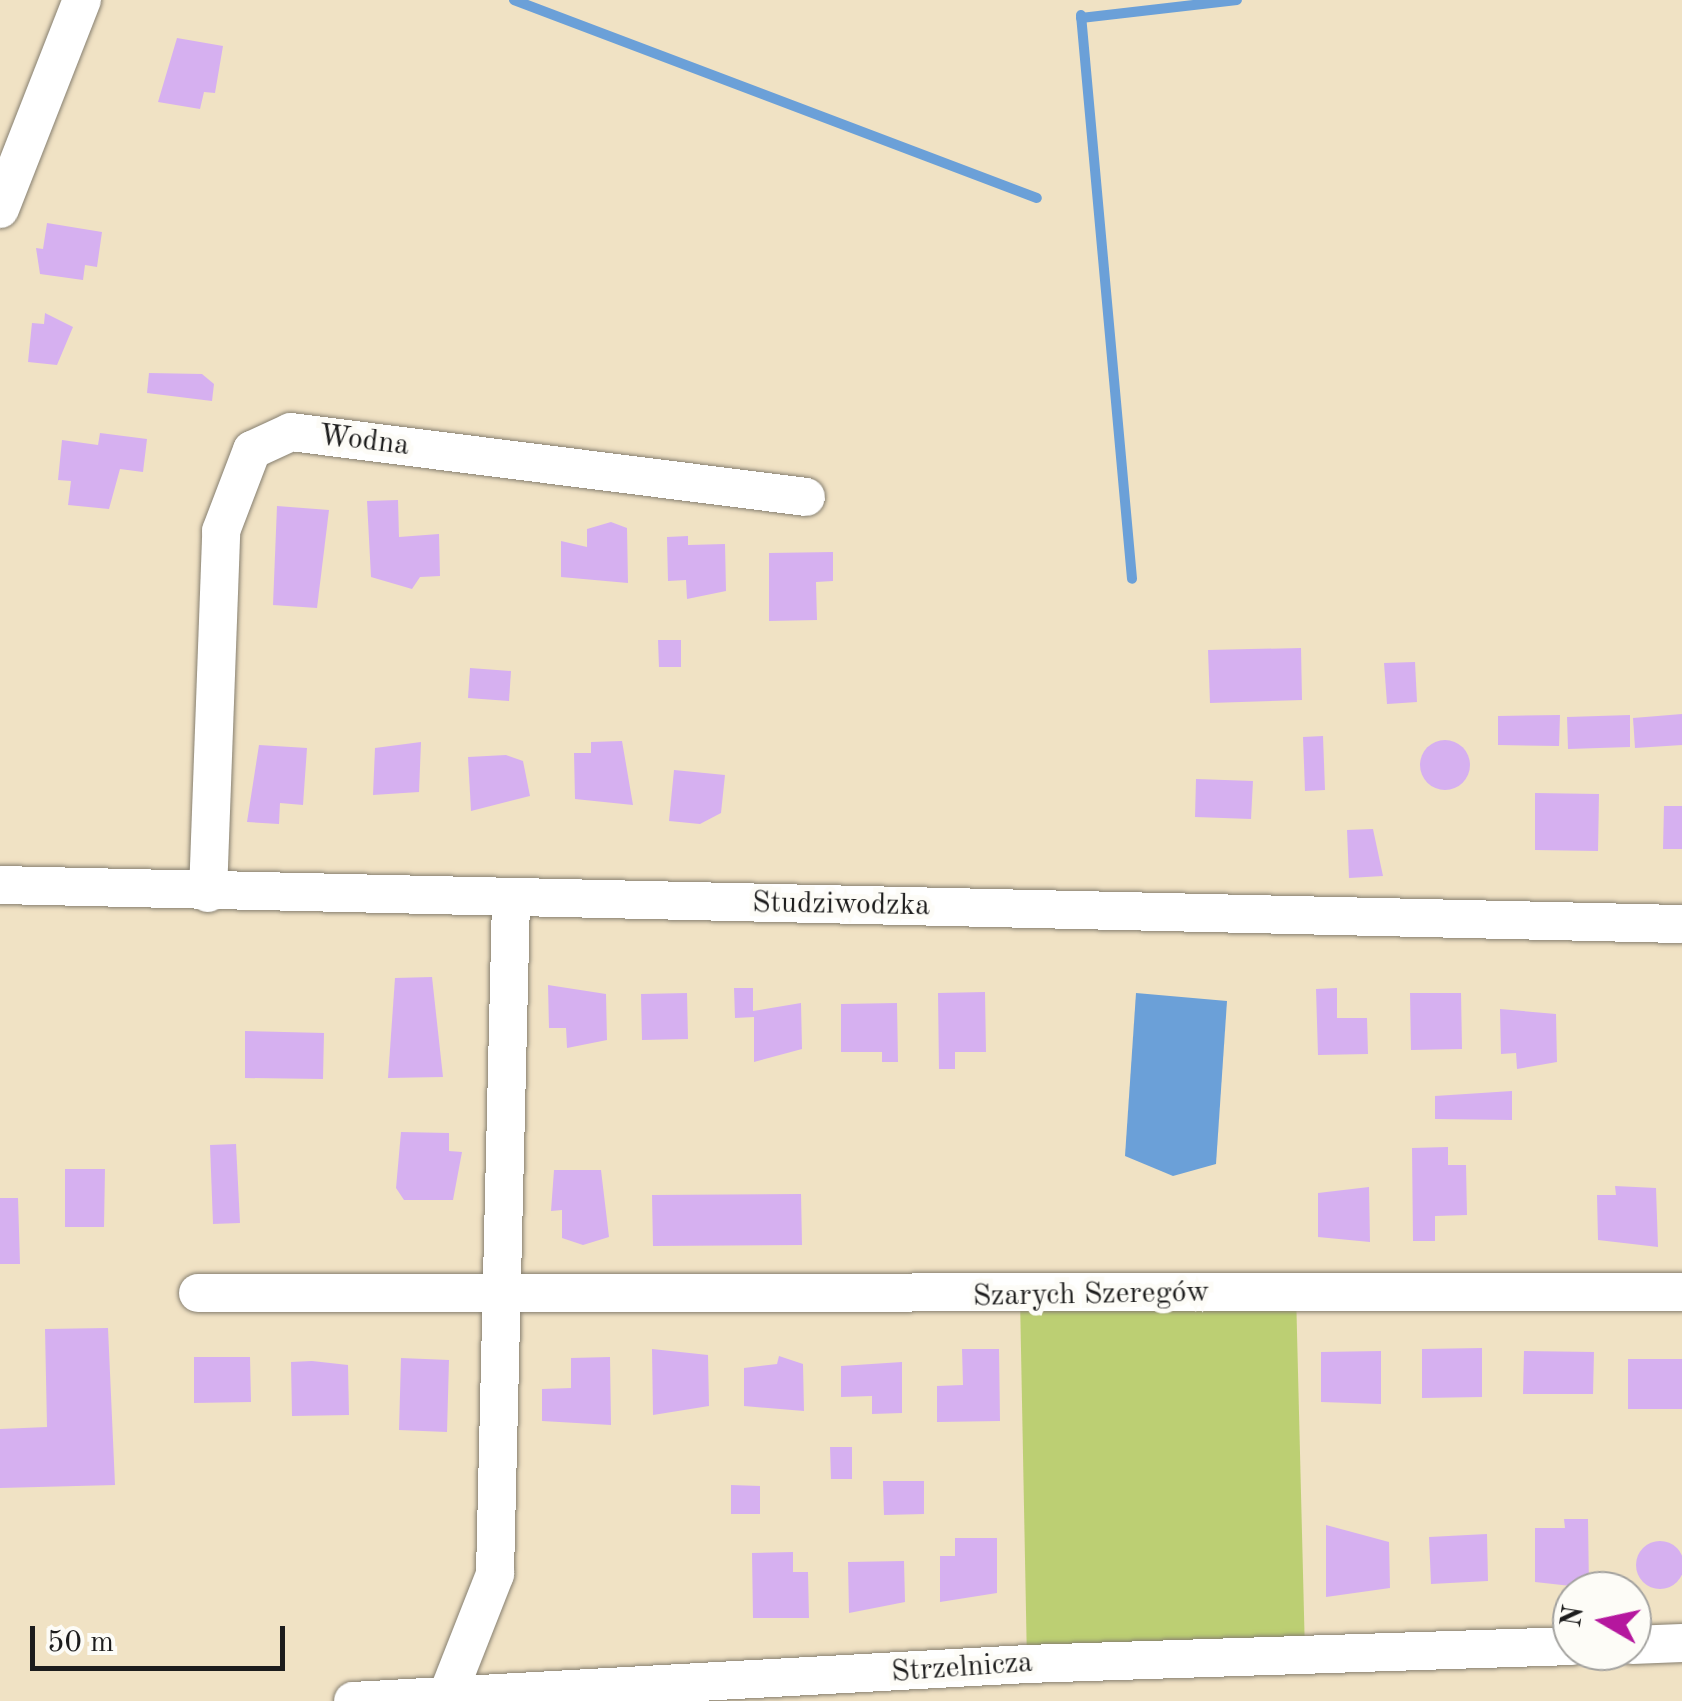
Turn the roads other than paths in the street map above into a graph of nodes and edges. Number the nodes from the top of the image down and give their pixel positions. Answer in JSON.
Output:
{"nodes":[{"id":1,"x":82,"y":0,"type":"edge"},
{"id":2,"x":0,"y":209,"type":"edge"},
{"id":3,"x":806,"y":497,"type":"dead end"},
{"id":4,"x":0,"y":886,"type":"edge"},
{"id":5,"x":208,"y":893,"type":"junction"},
{"id":6,"x":511,"y":901,"type":"junction"},
{"id":7,"x":1682,"y":924,"type":"edge"},
{"id":8,"x":1682,"y":1292,"type":"edge"},
{"id":9,"x":198,"y":1294,"type":"dead end"},
{"id":10,"x":500,"y":1294,"type":"junction"},
{"id":11,"x":1682,"y":1643,"type":"edge"},
{"id":12,"x":1652,"y":1644,"type":"edge"},
{"id":13,"x":1552,"y":1647,"type":"edge"},
{"id":14,"x":449,"y":1691,"type":"junction"},
{"id":15,"x":353,"y":1701,"type":"edge"}],
"edges":[{"from":1,"to":2,"type":"street"},
{"from":3,"to":5,"type":"street","name":"Wodna"},
{"from":4,"to":5,"type":"street","name":"Studziwodzka"},
{"from":5,"to":6,"type":"street","name":"Studziwodzka"},
{"from":6,"to":7,"type":"street","name":"Studziwodzka"},
{"from":6,"to":10,"type":"street"},
{"from":8,"to":10,"type":"street","name":"Szarych Szeregów"},
{"from":9,"to":10,"type":"street","name":"Szarych Szeregów"},
{"from":10,"to":14,"type":"street"},
{"from":11,"to":12,"type":"street"},
{"from":13,"to":14,"type":"street","name":"Strzelnicza"},
{"from":14,"to":15,"type":"street","name":"Strzelnicza"}]}
